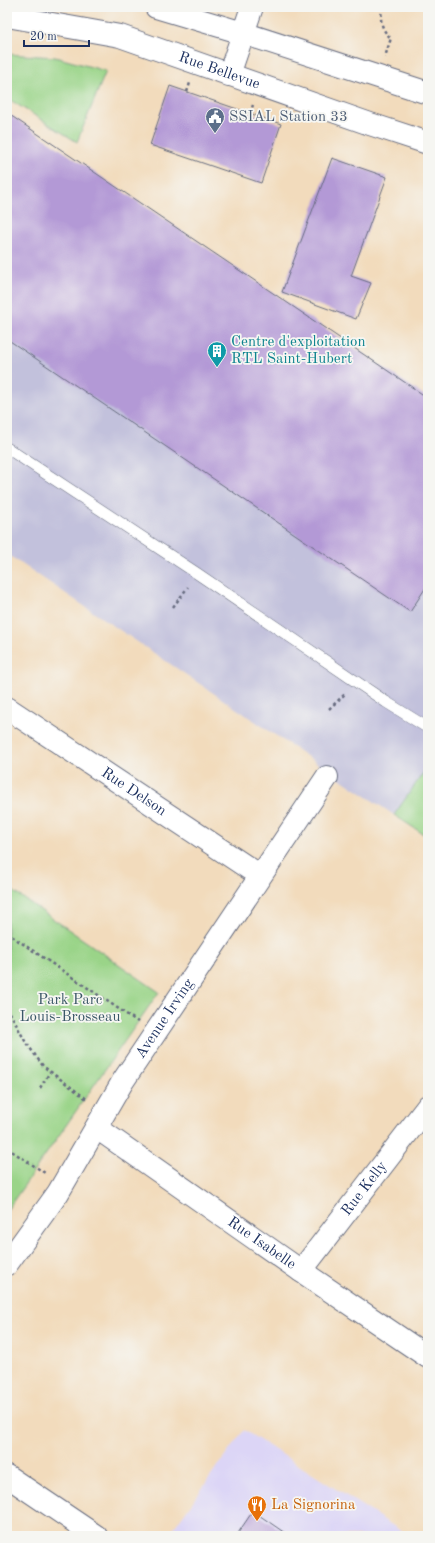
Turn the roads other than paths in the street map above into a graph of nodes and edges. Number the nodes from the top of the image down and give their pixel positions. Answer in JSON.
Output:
{"nodes":[{"id":1,"x":156,"y":7,"type":"edge"},
{"id":2,"x":252,"y":7,"type":"edge"},
{"id":3,"x":7,"y":16,"type":"edge"},
{"id":4,"x":243,"y":33,"type":"junction"},
{"id":5,"x":230,"y":75,"type":"junction"},
{"id":6,"x":428,"y":93,"type":"edge"},
{"id":7,"x":428,"y":142,"type":"edge"},
{"id":8,"x":7,"y":448,"type":"edge"},
{"id":9,"x":7,"y":708,"type":"edge"},
{"id":10,"x":428,"y":728,"type":"edge"},
{"id":11,"x":326,"y":777,"type":"dead end"},
{"id":12,"x":260,"y":875,"type":"junction"},
{"id":13,"x":428,"y":1106,"type":"edge"},
{"id":14,"x":101,"y":1121,"type":"junction"},
{"id":15,"x":7,"y":1264,"type":"edge"},
{"id":16,"x":301,"y":1271,"type":"junction"},
{"id":17,"x":428,"y":1357,"type":"edge"},
{"id":18,"x":7,"y":1476,"type":"edge"},
{"id":19,"x":96,"y":1536,"type":"edge"}],
"edges":[{"from":1,"to":4,"type":"street"},
{"from":2,"to":4,"type":"street"},
{"from":3,"to":5,"type":"street","name":"Rue Bellevue"},
{"from":4,"to":5,"type":"street"},
{"from":4,"to":6,"type":"street"},
{"from":5,"to":7,"type":"street","name":"Rue Bellevue"},
{"from":8,"to":10,"type":"lane"},
{"from":9,"to":12,"type":"street","name":"Rue Delson"},
{"from":11,"to":12,"type":"street","name":"Avenue Irving"},
{"from":12,"to":14,"type":"street","name":"Avenue Irving"},
{"from":13,"to":16,"type":"street","name":"Rue Kelly"},
{"from":14,"to":15,"type":"street","name":"Avenue Irving"},
{"from":14,"to":16,"type":"street","name":"Rue Isabelle"},
{"from":16,"to":17,"type":"street","name":"Rue Isabelle"},
{"from":18,"to":19,"type":"street"}]}
